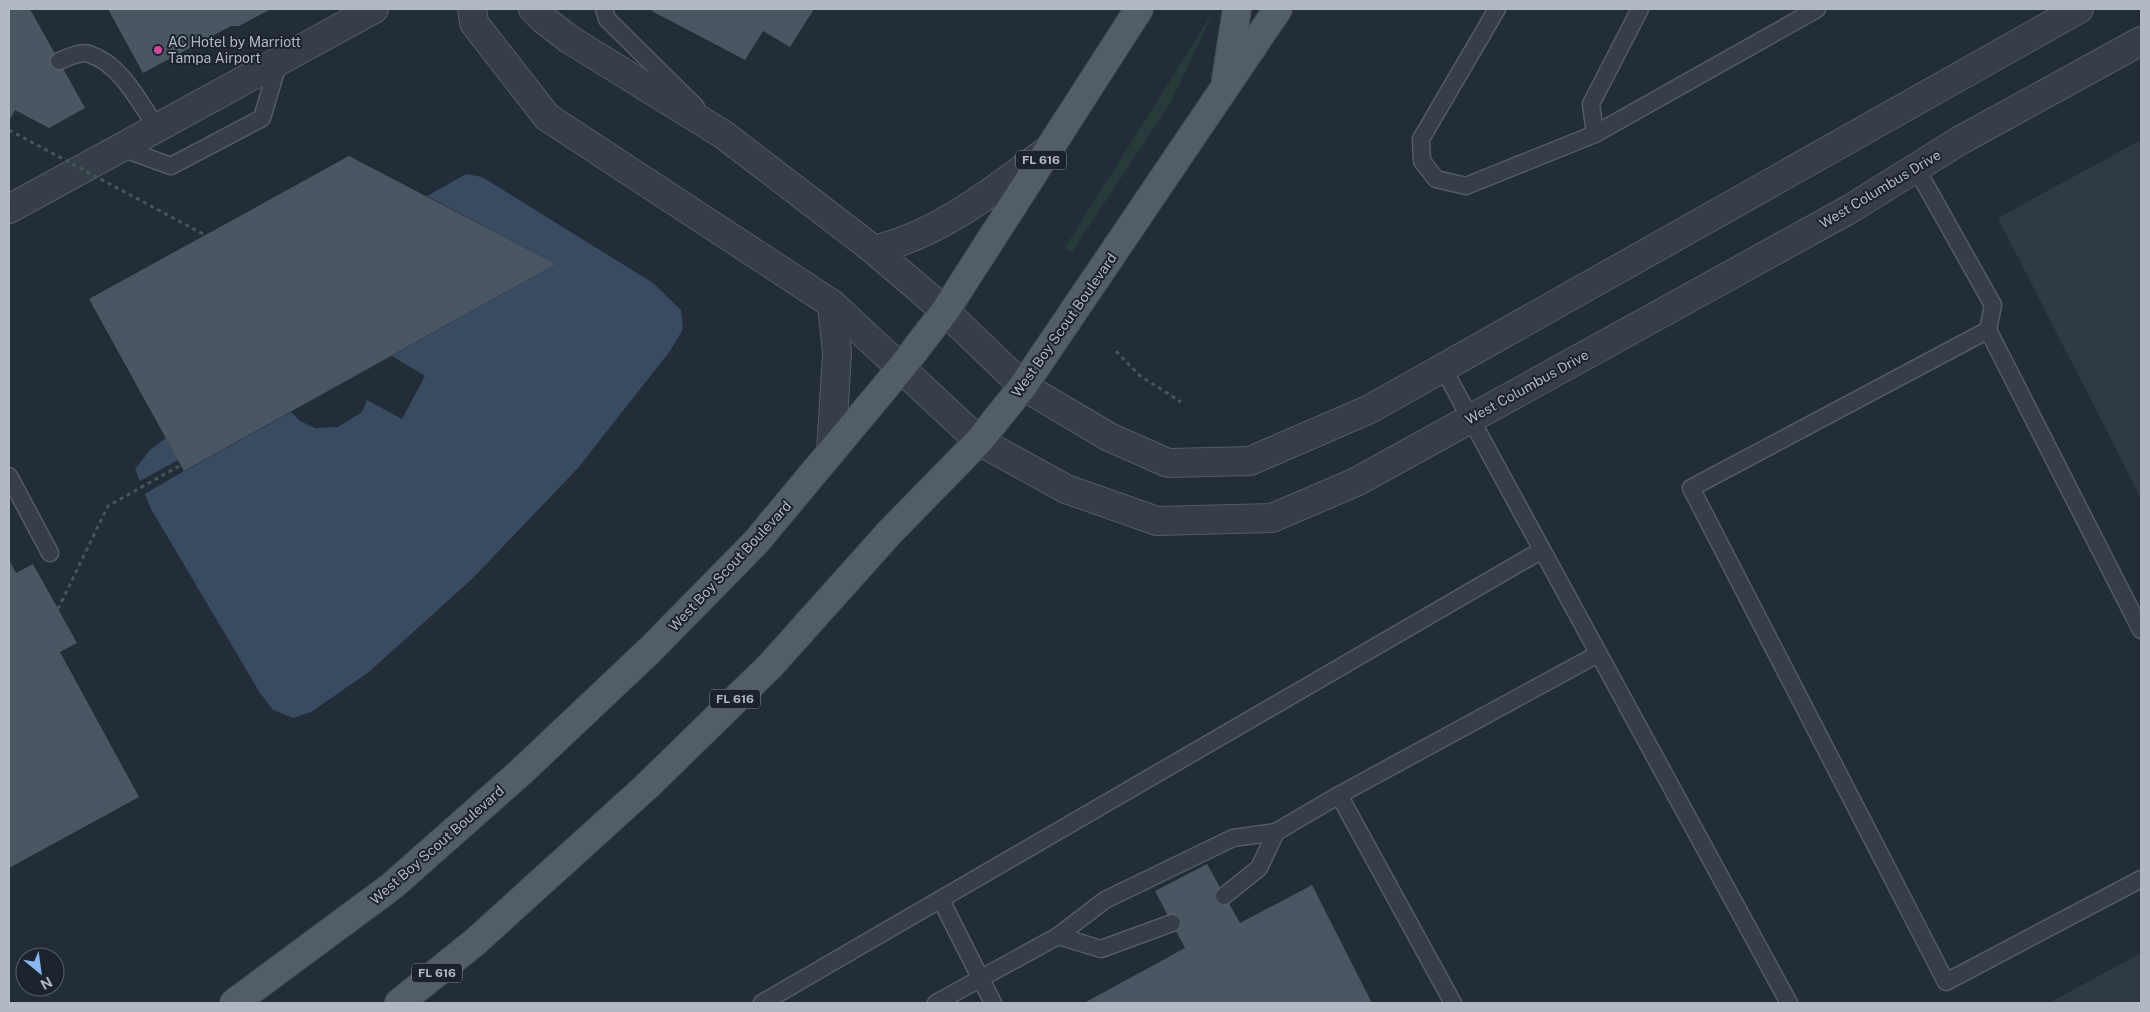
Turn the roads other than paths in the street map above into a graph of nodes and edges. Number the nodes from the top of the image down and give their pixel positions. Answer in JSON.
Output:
{"nodes":[{"id":1,"x":374,"y":9,"type":"edge"},
{"id":2,"x":472,"y":9,"type":"edge"},
{"id":3,"x":533,"y":9,"type":"edge"},
{"id":4,"x":604,"y":9,"type":"edge"},
{"id":5,"x":1139,"y":9,"type":"edge"},
{"id":6,"x":1237,"y":9,"type":"edge"},
{"id":7,"x":1278,"y":9,"type":"edge"},
{"id":8,"x":1497,"y":9,"type":"edge"},
{"id":9,"x":1640,"y":9,"type":"edge"},
{"id":10,"x":1815,"y":9,"type":"edge"},
{"id":11,"x":2079,"y":9,"type":"edge"},
{"id":12,"x":2141,"y":41,"type":"edge"},
{"id":13,"x":58,"y":61,"type":"dead end"},
{"id":14,"x":279,"y":61,"type":"junction"},
{"id":15,"x":1225,"y":88,"type":"junction"},
{"id":16,"x":158,"y":128,"type":"junction"},
{"id":17,"x":1595,"y":134,"type":"junction"},
{"id":18,"x":724,"y":135,"type":"junction"},
{"id":19,"x":121,"y":148,"type":"junction"},
{"id":20,"x":1047,"y":151,"type":"junction"},
{"id":21,"x":1916,"y":168,"type":"junction"},
{"id":22,"x":9,"y":209,"type":"edge"},
{"id":23,"x":874,"y":250,"type":"junction"},
{"id":24,"x":832,"y":304,"type":"junction"},
{"id":25,"x":944,"y":311,"type":"junction"},
{"id":26,"x":1988,"y":330,"type":"junction"},
{"id":27,"x":901,"y":368,"type":"junction"},
{"id":28,"x":1442,"y":368,"type":"junction"},
{"id":29,"x":1023,"y":386,"type":"junction"},
{"id":30,"x":1470,"y":418,"type":"junction"},
{"id":31,"x":979,"y":441,"type":"junction"},
{"id":32,"x":831,"y":452,"type":"junction"},
{"id":33,"x":9,"y":476,"type":"edge"},
{"id":34,"x":1542,"y":550,"type":"junction"},
{"id":35,"x":50,"y":553,"type":"dead end"},
{"id":36,"x":2141,"y":630,"type":"edge"},
{"id":37,"x":1598,"y":654,"type":"junction"},
{"id":38,"x":1339,"y":795,"type":"junction"},
{"id":39,"x":1276,"y":832,"type":"junction"},
{"id":40,"x":2141,"y":879,"type":"edge"},
{"id":41,"x":1224,"y":896,"type":"dead end"},
{"id":42,"x":941,"y":900,"type":"junction"},
{"id":43,"x":1172,"y":923,"type":"dead end"},
{"id":44,"x":1058,"y":936,"type":"junction"},
{"id":45,"x":981,"y":978,"type":"junction"},
{"id":46,"x":234,"y":1003,"type":"edge"},
{"id":47,"x":399,"y":1003,"type":"edge"},
{"id":48,"x":762,"y":1003,"type":"edge"},
{"id":49,"x":936,"y":1003,"type":"edge"},
{"id":50,"x":994,"y":1003,"type":"edge"},
{"id":51,"x":1452,"y":1003,"type":"edge"},
{"id":52,"x":1789,"y":1003,"type":"edge"}],
"edges":[{"from":1,"to":14,"type":"street"},
{"from":2,"to":24,"type":"street","name":"West Columbus Drive"},
{"from":3,"to":18,"type":"street"},
{"from":4,"to":18,"type":"lane"},
{"from":5,"to":20,"type":"main road","name":"West Boy Scout Boulevard","number":"FL 616"},
{"from":6,"to":15,"type":"main road"},
{"from":7,"to":15,"type":"main road","name":"West Boy Scout Boulevard","number":"FL 616"},
{"from":8,"to":17,"type":"lane"},
{"from":9,"to":17,"type":"lane"},
{"from":10,"to":17,"type":"lane"},
{"from":11,"to":28,"type":"street"},
{"from":12,"to":21,"type":"street","name":"West Columbus Drive"},
{"from":13,"to":16,"type":"lane"},
{"from":14,"to":16,"type":"street"},
{"from":14,"to":19,"type":"lane"},
{"from":15,"to":29,"type":"main road","name":"West Boy Scout Boulevard","number":"FL 616"},
{"from":16,"to":19,"type":"street"},
{"from":18,"to":23,"type":"street"},
{"from":19,"to":22,"type":"street"},
{"from":20,"to":23,"type":"street"},
{"from":20,"to":25,"type":"main road","name":"West Boy Scout Boulevard","number":"FL 616"},
{"from":21,"to":26,"type":"lane"},
{"from":21,"to":30,"type":"street","name":"West Columbus Drive"},
{"from":23,"to":25,"type":"street"},
{"from":24,"to":27,"type":"street","name":"West Columbus Drive"},
{"from":24,"to":32,"type":"street"},
{"from":25,"to":27,"type":"main road","name":"West Boy Scout Boulevard","number":"FL 616"},
{"from":25,"to":29,"type":"street"},
{"from":26,"to":36,"type":"lane"},
{"from":26,"to":40,"type":"lane"},
{"from":27,"to":31,"type":"street","name":"West Columbus Drive"},
{"from":27,"to":32,"type":"main road","name":"West Boy Scout Boulevard","number":"FL 616"},
{"from":28,"to":29,"type":"street"},
{"from":28,"to":30,"type":"lane"},
{"from":29,"to":31,"type":"main road","name":"West Boy Scout Boulevard","number":"FL 616"},
{"from":30,"to":31,"type":"street","name":"West Columbus Drive"},
{"from":30,"to":34,"type":"lane"},
{"from":31,"to":47,"type":"main road","name":"West Boy Scout Boulevard","number":"FL 616"},
{"from":32,"to":46,"type":"main road","name":"West Boy Scout Boulevard","number":"FL 616"},
{"from":33,"to":35,"type":"lane"},
{"from":34,"to":37,"type":"lane"},
{"from":34,"to":42,"type":"lane"},
{"from":37,"to":38,"type":"lane"},
{"from":37,"to":52,"type":"lane"},
{"from":38,"to":39,"type":"lane"},
{"from":38,"to":51,"type":"lane"},
{"from":39,"to":41,"type":"lane"},
{"from":39,"to":44,"type":"lane"},
{"from":42,"to":45,"type":"lane"},
{"from":42,"to":48,"type":"lane"},
{"from":43,"to":44,"type":"lane"},
{"from":44,"to":45,"type":"lane"},
{"from":45,"to":49,"type":"lane"},
{"from":45,"to":50,"type":"lane"}]}
